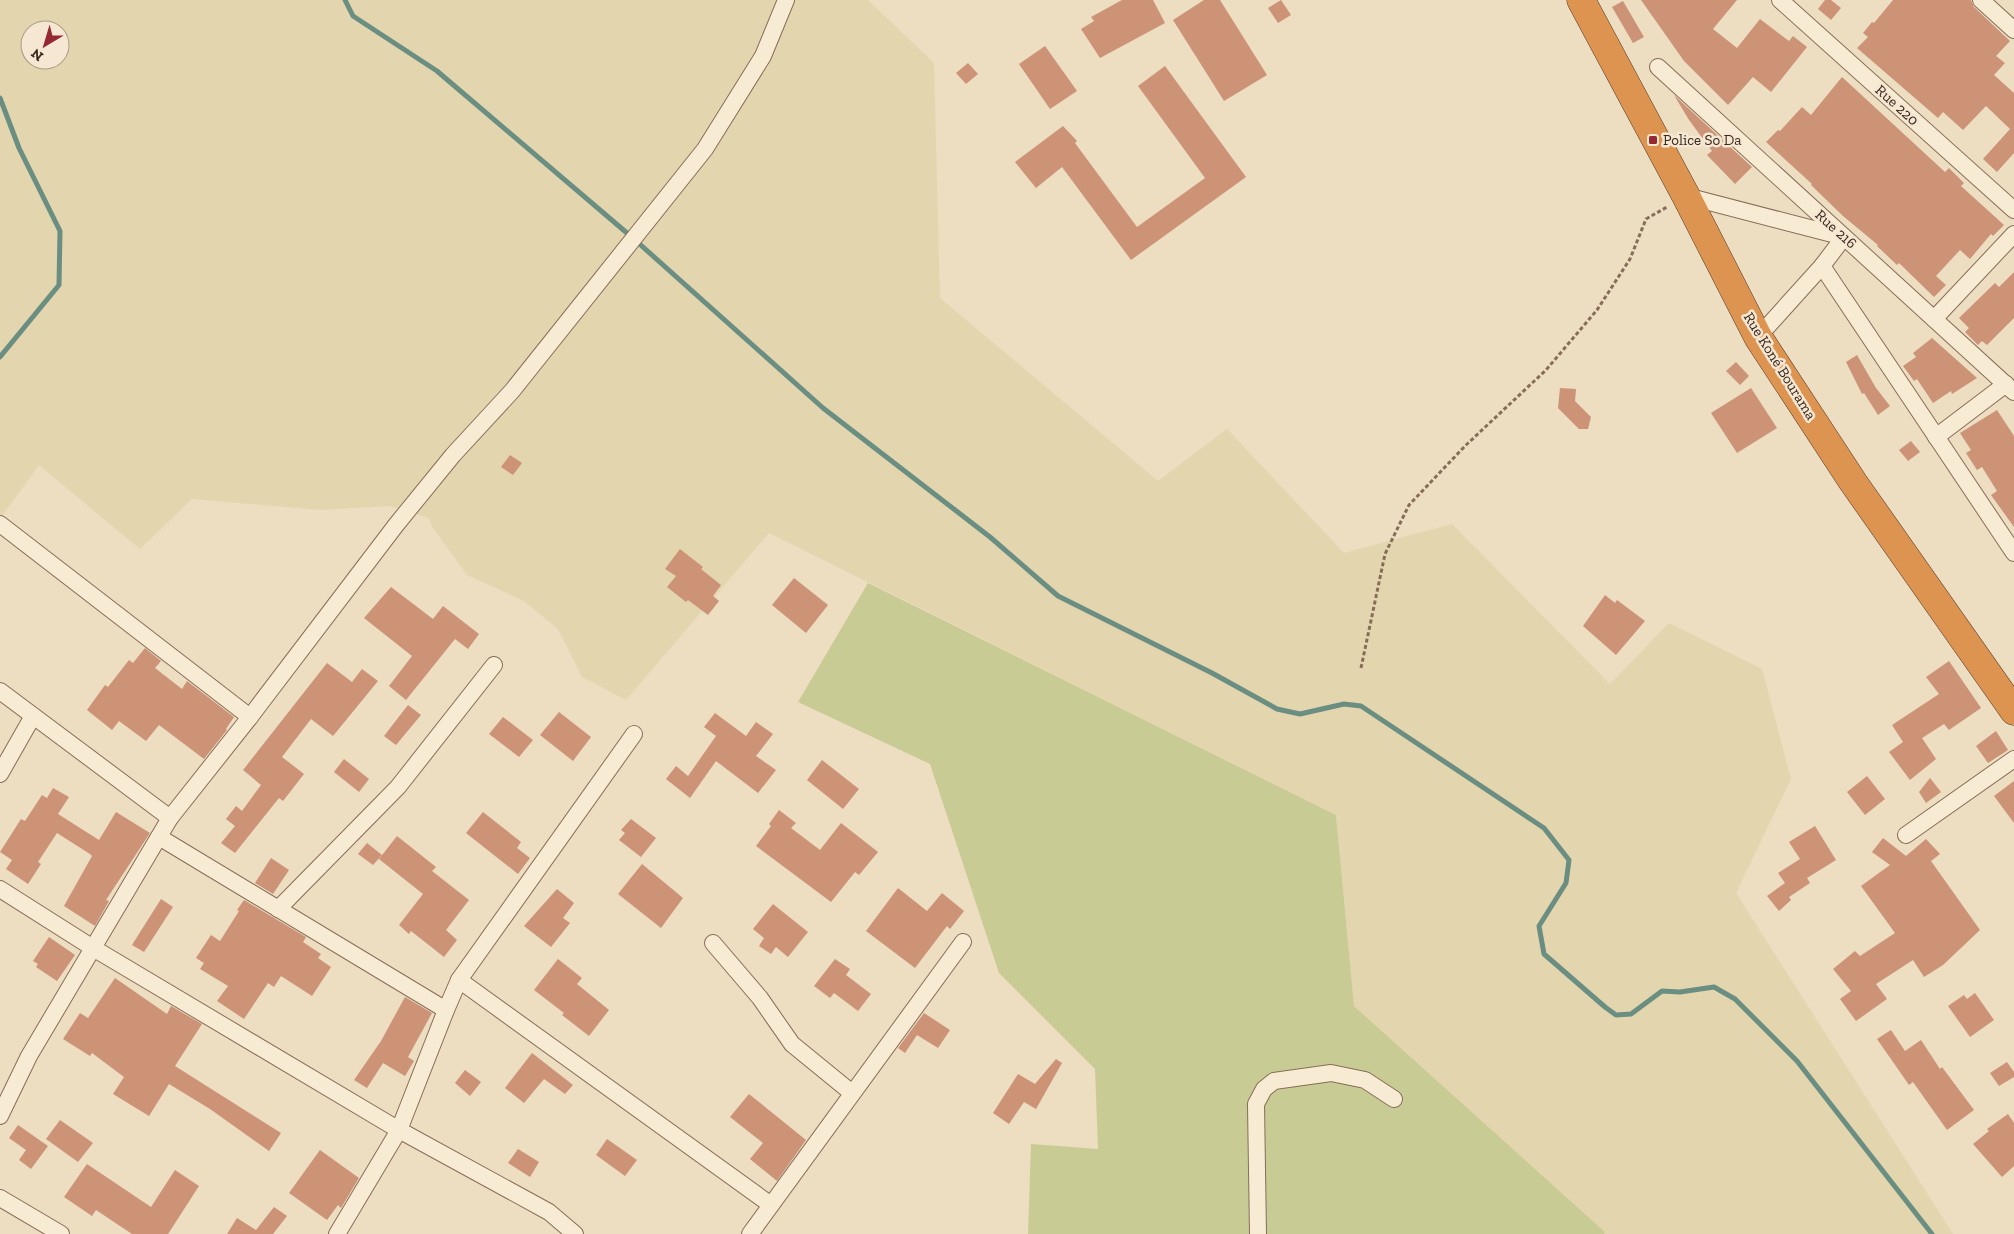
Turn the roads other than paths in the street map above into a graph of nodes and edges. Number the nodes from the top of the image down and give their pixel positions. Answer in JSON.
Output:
{"nodes":[{"id":1,"x":786,"y":0,"type":"edge"},
{"id":2,"x":1581,"y":0,"type":"edge"},
{"id":3,"x":1780,"y":0,"type":"edge"},
{"id":4,"x":1981,"y":0,"type":"edge"},
{"id":5,"x":2014,"y":30,"type":"edge"},
{"id":6,"x":1658,"y":67,"type":"dead end"},
{"id":7,"x":1686,"y":196,"type":"junction"},
{"id":8,"x":2014,"y":210,"type":"edge"},
{"id":9,"x":2014,"y":234,"type":"edge"},
{"id":10,"x":1844,"y":237,"type":"junction"},
{"id":11,"x":1822,"y":266,"type":"junction"},
{"id":12,"x":1934,"y":319,"type":"junction"},
{"id":13,"x":1758,"y":337,"type":"junction"},
{"id":14,"x":2010,"y":388,"type":"edge"},
{"id":15,"x":1936,"y":437,"type":"junction"},
{"id":16,"x":0,"y":524,"type":"edge"},
{"id":17,"x":2014,"y":553,"type":"edge"},
{"id":18,"x":494,"y":665,"type":"dead end"},
{"id":19,"x":0,"y":691,"type":"edge"},
{"id":20,"x":2014,"y":711,"type":"edge"},
{"id":21,"x":33,"y":716,"type":"junction"},
{"id":22,"x":250,"y":717,"type":"junction"},
{"id":23,"x":634,"y":734,"type":"dead end"},
{"id":24,"x":2014,"y":759,"type":"edge"},
{"id":25,"x":0,"y":774,"type":"edge"},
{"id":26,"x":170,"y":818,"type":"junction"},
{"id":27,"x":1906,"y":835,"type":"dead end"},
{"id":28,"x":159,"y":838,"type":"junction"},
{"id":29,"x":0,"y":889,"type":"edge"},
{"id":30,"x":278,"y":909,"type":"junction"},
{"id":31,"x":963,"y":942,"type":"dead end"},
{"id":32,"x":714,"y":943,"type":"dead end"},
{"id":33,"x":93,"y":948,"type":"junction"},
{"id":34,"x":459,"y":980,"type":"junction"},
{"id":35,"x":446,"y":1010,"type":"junction"},
{"id":36,"x":852,"y":1093,"type":"junction"},
{"id":37,"x":1394,"y":1099,"type":"dead end"},
{"id":38,"x":0,"y":1116,"type":"edge"},
{"id":39,"x":399,"y":1130,"type":"junction"},
{"id":40,"x":0,"y":1198,"type":"edge"},
{"id":41,"x":771,"y":1205,"type":"junction"},
{"id":42,"x":342,"y":1232,"type":"edge"},
{"id":43,"x":61,"y":1234,"type":"edge"},
{"id":44,"x":575,"y":1234,"type":"edge"},
{"id":45,"x":750,"y":1234,"type":"edge"},
{"id":46,"x":1258,"y":1234,"type":"edge"}],
"edges":[{"from":1,"to":22,"type":"street"},
{"from":2,"to":7,"type":"highway","name":"Rue Koné Bourama"},
{"from":3,"to":8,"type":"street","name":"Rue 220"},
{"from":4,"to":5,"type":"street"},
{"from":6,"to":10,"type":"street","name":"Rue 216"},
{"from":7,"to":10,"type":"street"},
{"from":7,"to":13,"type":"highway","name":"Rue Koné Bourama"},
{"from":9,"to":12,"type":"street"},
{"from":10,"to":11,"type":"street"},
{"from":10,"to":12,"type":"street","name":"Rue 216"},
{"from":11,"to":13,"type":"street"},
{"from":11,"to":15,"type":"street"},
{"from":12,"to":14,"type":"street","name":"Rue 216"},
{"from":13,"to":20,"type":"highway","name":"Rue Koné Bourama"},
{"from":14,"to":15,"type":"street"},
{"from":15,"to":17,"type":"street"},
{"from":16,"to":22,"type":"street"},
{"from":18,"to":30,"type":"street"},
{"from":19,"to":21,"type":"street"},
{"from":21,"to":25,"type":"street"},
{"from":21,"to":26,"type":"street"},
{"from":22,"to":26,"type":"street"},
{"from":23,"to":34,"type":"street"},
{"from":24,"to":27,"type":"street"},
{"from":26,"to":28,"type":"street"},
{"from":28,"to":30,"type":"street"},
{"from":28,"to":33,"type":"street"},
{"from":29,"to":33,"type":"street"},
{"from":30,"to":35,"type":"street"},
{"from":31,"to":36,"type":"street"},
{"from":32,"to":36,"type":"street"},
{"from":33,"to":38,"type":"street"},
{"from":33,"to":39,"type":"street"},
{"from":34,"to":35,"type":"street"},
{"from":34,"to":41,"type":"street"},
{"from":35,"to":39,"type":"street"},
{"from":36,"to":41,"type":"street"},
{"from":37,"to":46,"type":"street"},
{"from":39,"to":42,"type":"street"},
{"from":39,"to":44,"type":"street"},
{"from":40,"to":43,"type":"street"},
{"from":41,"to":45,"type":"street"}]}
